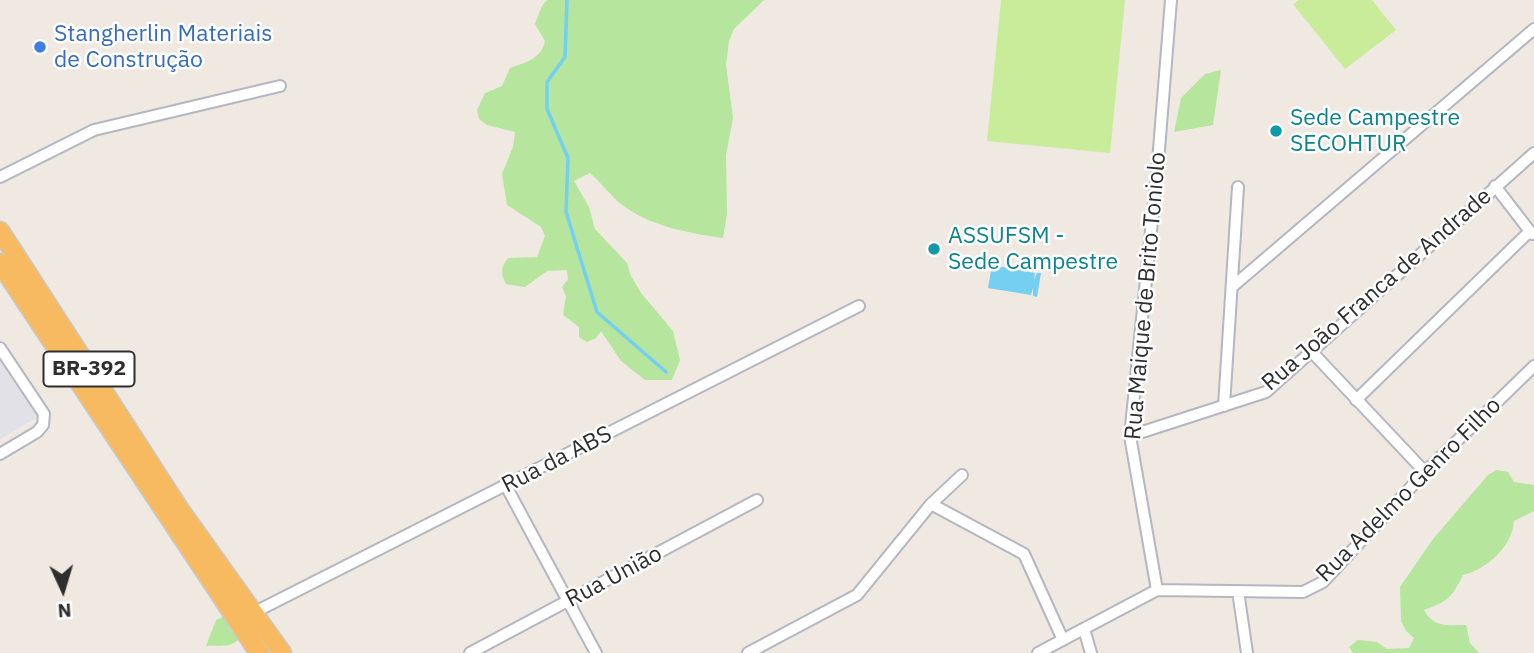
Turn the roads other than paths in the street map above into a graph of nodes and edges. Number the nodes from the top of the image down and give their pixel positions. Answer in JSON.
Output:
{"nodes":[{"id":1,"x":1171,"y":0,"type":"edge"},
{"id":2,"x":1534,"y":29,"type":"edge"},
{"id":3,"x":280,"y":86,"type":"dead end"},
{"id":4,"x":1534,"y":153,"type":"edge"},
{"id":5,"x":0,"y":177,"type":"edge"},
{"id":6,"x":1495,"y":186,"type":"junction"},
{"id":7,"x":1238,"y":187,"type":"dead end"},
{"id":8,"x":0,"y":231,"type":"edge"},
{"id":9,"x":1532,"y":234,"type":"edge"},
{"id":10,"x":0,"y":263,"type":"edge"},
{"id":11,"x":1232,"y":287,"type":"junction"},
{"id":12,"x":859,"y":306,"type":"dead end"},
{"id":13,"x":0,"y":348,"type":"edge"},
{"id":14,"x":1311,"y":351,"type":"junction"},
{"id":15,"x":1534,"y":366,"type":"edge"},
{"id":16,"x":1356,"y":400,"type":"junction"},
{"id":17,"x":1224,"y":407,"type":"junction"},
{"id":18,"x":1130,"y":436,"type":"junction"},
{"id":19,"x":0,"y":454,"type":"edge"},
{"id":20,"x":1425,"y":472,"type":"junction"},
{"id":21,"x":962,"y":475,"type":"dead end"},
{"id":22,"x":506,"y":486,"type":"junction"},
{"id":23,"x":757,"y":500,"type":"dead end"},
{"id":24,"x":931,"y":504,"type":"junction"},
{"id":25,"x":1157,"y":590,"type":"junction"},
{"id":26,"x":1238,"y":591,"type":"junction"},
{"id":27,"x":568,"y":602,"type":"junction"},
{"id":28,"x":253,"y":613,"type":"junction"},
{"id":29,"x":1084,"y":629,"type":"junction"},
{"id":30,"x":1063,"y":640,"type":"junction"},
{"id":31,"x":259,"y":653,"type":"edge"},
{"id":32,"x":282,"y":653,"type":"edge"},
{"id":33,"x":470,"y":653,"type":"edge"},
{"id":34,"x":596,"y":653,"type":"edge"},
{"id":35,"x":748,"y":653,"type":"edge"},
{"id":36,"x":1038,"y":653,"type":"edge"},
{"id":37,"x":1091,"y":653,"type":"edge"},
{"id":38,"x":1247,"y":653,"type":"edge"}],
"edges":[{"from":1,"to":18,"type":"street","name":"Rua Maique de Brito Toniolo"},
{"from":2,"to":11,"type":"street"},
{"from":3,"to":5,"type":"street"},
{"from":4,"to":6,"type":"street","name":"Rua João Franca de Andrade"},
{"from":6,"to":9,"type":"street"},
{"from":6,"to":14,"type":"street","name":"Rua João Franca de Andrade"},
{"from":7,"to":11,"type":"street"},
{"from":8,"to":28,"type":"highway","number":"BR-392"},
{"from":9,"to":16,"type":"street"},
{"from":10,"to":31,"type":"highway","name":"BR-392"},
{"from":11,"to":17,"type":"street"},
{"from":12,"to":22,"type":"street","name":"Rua da ABS"},
{"from":13,"to":19,"type":"street"},
{"from":14,"to":16,"type":"street"},
{"from":14,"to":17,"type":"street","name":"Rua João Franca de Andrade"},
{"from":15,"to":20,"type":"street","name":"Rua Adelmo Genro Filho"},
{"from":16,"to":20,"type":"street"},
{"from":17,"to":18,"type":"street","name":"Rua João Franca de Andrade"},
{"from":18,"to":25,"type":"street","name":"Rua Maique de Brito Toniolo"},
{"from":20,"to":26,"type":"street","name":"Rua Adelmo Genro Filho"},
{"from":21,"to":24,"type":"street"},
{"from":22,"to":27,"type":"street"},
{"from":22,"to":28,"type":"street","name":"Rua da ABS"},
{"from":23,"to":27,"type":"street","name":"Rua União"},
{"from":24,"to":30,"type":"street"},
{"from":24,"to":35,"type":"street"},
{"from":25,"to":26,"type":"street","name":"Rua Adelmo Genro Filho"},
{"from":25,"to":29,"type":"street","name":"Rua Adelmo Genro Filho"},
{"from":26,"to":38,"type":"street"},
{"from":27,"to":33,"type":"street","name":"Rua União"},
{"from":27,"to":34,"type":"street"},
{"from":28,"to":32,"type":"highway","number":"BR-392"},
{"from":29,"to":30,"type":"street","name":"Rua Adelmo Genro Filho"},
{"from":29,"to":37,"type":"street"},
{"from":30,"to":36,"type":"street","name":"Rua Adelmo Genro Filho"}]}
